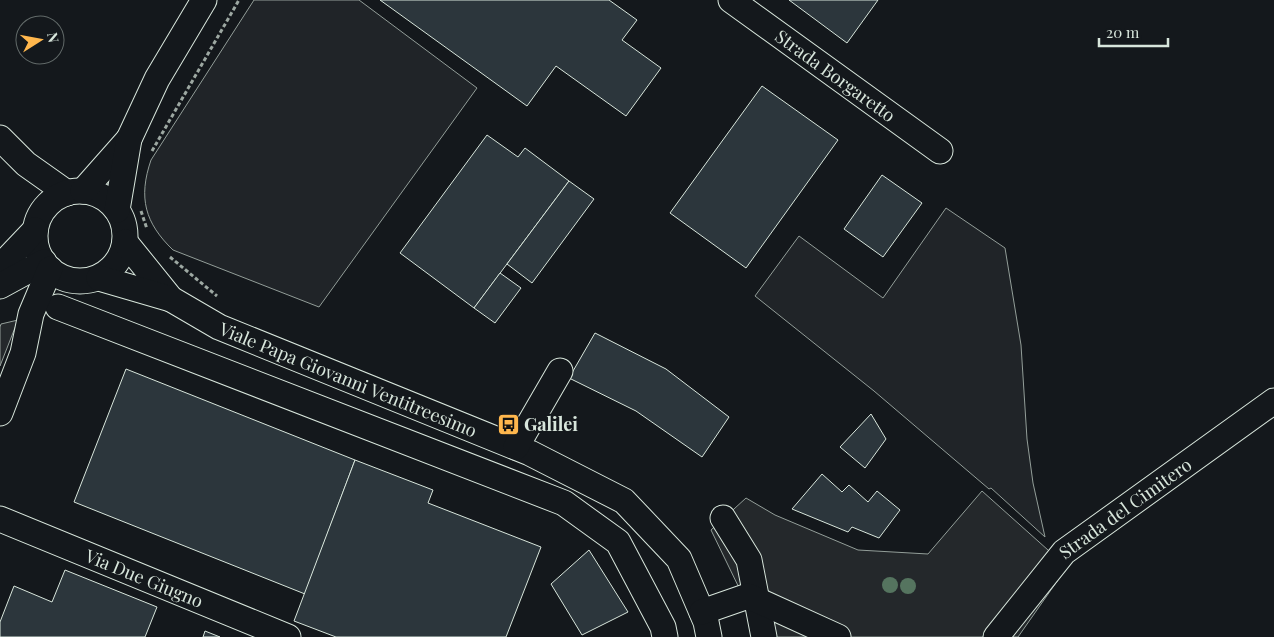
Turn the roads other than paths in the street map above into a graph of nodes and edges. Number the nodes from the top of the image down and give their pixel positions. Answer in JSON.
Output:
{"nodes":[{"id":1,"x":204,"y":0,"type":"edge"},
{"id":2,"x":731,"y":0,"type":"edge"},
{"id":3,"x":0,"y":138,"type":"edge"},
{"id":4,"x":129,"y":139,"type":"junction"},
{"id":5,"x":940,"y":152,"type":"dead end"},
{"id":6,"x":26,"y":164,"type":"junction"},
{"id":7,"x":75,"y":192,"type":"junction"},
{"id":8,"x":128,"y":207,"type":"junction"},
{"id":9,"x":38,"y":223,"type":"junction"},
{"id":10,"x":125,"y":242,"type":"junction"},
{"id":11,"x":47,"y":266,"type":"junction"},
{"id":12,"x":2,"y":279,"type":"edge"},
{"id":13,"x":88,"y":280,"type":"junction"},
{"id":14,"x":163,"y":290,"type":"junction"},
{"id":15,"x":58,"y":307,"type":"junction"},
{"id":16,"x":31,"y":314,"type":"junction"},
{"id":17,"x":24,"y":353,"type":"junction"},
{"id":18,"x":560,"y":371,"type":"dead end"},
{"id":19,"x":1274,"y":401,"type":"edge"},
{"id":20,"x":0,"y":413,"type":"edge"},
{"id":21,"x":516,"y":447,"type":"junction"},
{"id":22,"x":723,"y":518,"type":"dead end"},
{"id":23,"x":0,"y":519,"type":"edge"},
{"id":24,"x":756,"y":599,"type":"junction"},
{"id":25,"x":702,"y":612,"type":"junction"},
{"id":26,"x":288,"y":637,"type":"edge"},
{"id":27,"x":665,"y":637,"type":"edge"},
{"id":28,"x":709,"y":637,"type":"edge"},
{"id":29,"x":764,"y":637,"type":"edge"},
{"id":30,"x":838,"y":637,"type":"edge"},
{"id":31,"x":996,"y":637,"type":"edge"}],
"edges":[{"from":1,"to":4,"type":"street"},
{"from":2,"to":5,"type":"street","name":"Strada Borgaretto"},
{"from":3,"to":6,"type":"street"},
{"from":4,"to":7,"type":"street"},
{"from":4,"to":8,"type":"street"},
{"from":6,"to":7,"type":"street"},
{"from":6,"to":9,"type":"street"},
{"from":7,"to":8,"type":"street"},
{"from":7,"to":9,"type":"street"},
{"from":8,"to":10,"type":"street"},
{"from":9,"to":11,"type":"street"},
{"from":9,"to":12,"type":"street"},
{"from":10,"to":13,"type":"street"},
{"from":10,"to":14,"type":"street","name":"Viale Papa Giovanni Ventitreesimo"},
{"from":11,"to":12,"type":"street"},
{"from":11,"to":13,"type":"street"},
{"from":11,"to":16,"type":"street"},
{"from":12,"to":16,"type":"street"},
{"from":13,"to":14,"type":"street","name":"Viale Papa Giovanni Ventitreesimo"},
{"from":13,"to":15,"type":"street"},
{"from":14,"to":21,"type":"street","name":"Viale Papa Giovanni Ventitreesimo"},
{"from":15,"to":17,"type":"street"},
{"from":15,"to":27,"type":"street"},
{"from":16,"to":17,"type":"street"},
{"from":17,"to":20,"type":"street"},
{"from":18,"to":21,"type":"street"},
{"from":19,"to":31,"type":"street","name":"Strada del Cimitero"},
{"from":21,"to":25,"type":"street","name":"Viale Papa Giovanni Ventitreesimo"},
{"from":22,"to":24,"type":"street"},
{"from":23,"to":26,"type":"street","name":"Via Due Giugno"},
{"from":24,"to":25,"type":"street"},
{"from":24,"to":29,"type":"street"},
{"from":24,"to":30,"type":"street"},
{"from":25,"to":28,"type":"street","name":"Viale Papa Giovanni Ventitreesimo"}]}
